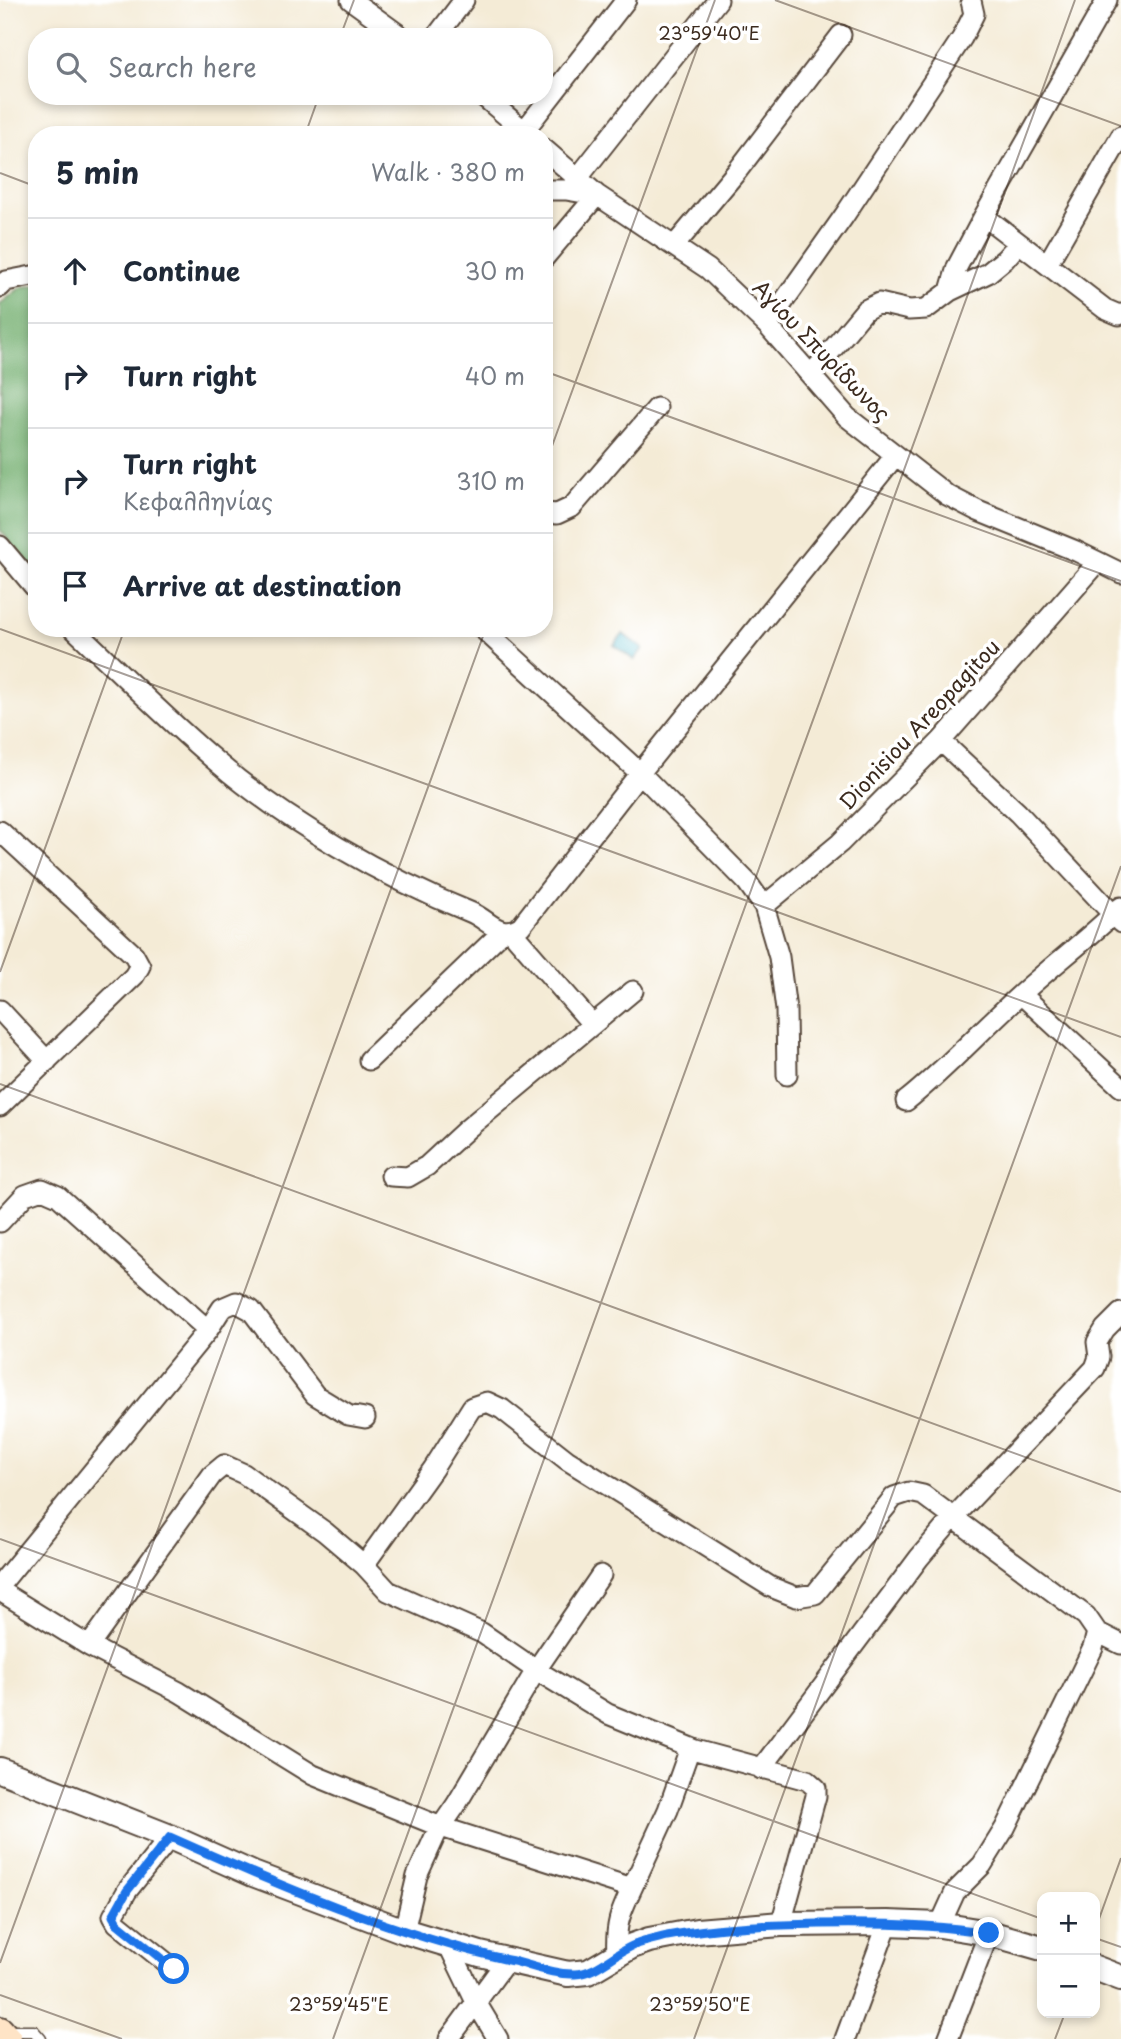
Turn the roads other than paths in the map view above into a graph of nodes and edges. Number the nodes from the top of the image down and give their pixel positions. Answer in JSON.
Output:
{"nodes":[{"id":1,"x":351,"y":0,"type":"edge"},
{"id":2,"x":464,"y":0,"type":"edge"},
{"id":3,"x":626,"y":0,"type":"edge"},
{"id":4,"x":718,"y":0,"type":"edge"},
{"id":5,"x":1107,"y":0,"type":"edge"},
{"id":6,"x":971,"y":1,"type":"edge"},
{"id":7,"x":390,"y":28,"type":"edge"},
{"id":8,"x":443,"y":28,"type":"edge"},
{"id":9,"x":841,"y":35,"type":"dead end"},
{"id":10,"x":553,"y":97,"type":"edge"},
{"id":11,"x":493,"y":105,"type":"edge"},
{"id":12,"x":547,"y":105,"type":"edge"},
{"id":13,"x":518,"y":126,"type":"edge"},
{"id":14,"x":531,"y":126,"type":"edge"},
{"id":15,"x":1121,"y":136,"type":"edge"},
{"id":16,"x":553,"y":157,"type":"edge"},
{"id":17,"x":561,"y":164,"type":"junction"},
{"id":18,"x":553,"y":173,"type":"edge"},
{"id":19,"x":578,"y":178,"type":"junction"},
{"id":20,"x":553,"y":190,"type":"edge"},
{"id":21,"x":597,"y":195,"type":"junction"},
{"id":22,"x":984,"y":216,"type":"junction"},
{"id":23,"x":1020,"y":243,"type":"junction"},
{"id":24,"x":675,"y":245,"type":"junction"},
{"id":25,"x":553,"y":247,"type":"edge"},
{"id":26,"x":1048,"y":263,"type":"junction"},
{"id":27,"x":28,"y":277,"type":"edge"},
{"id":28,"x":0,"y":287,"type":"edge"},
{"id":29,"x":950,"y":291,"type":"junction"},
{"id":30,"x":1121,"y":314,"type":"edge"},
{"id":31,"x":768,"y":325,"type":"junction"},
{"id":32,"x":811,"y":375,"type":"junction"},
{"id":33,"x":656,"y":408,"type":"dead end"},
{"id":34,"x":895,"y":456,"type":"junction"},
{"id":35,"x":553,"y":514,"type":"edge"},
{"id":36,"x":0,"y":546,"type":"edge"},
{"id":37,"x":1098,"y":562,"type":"junction"},
{"id":38,"x":1121,"y":572,"type":"edge"},
{"id":39,"x":28,"y":579,"type":"edge"},
{"id":40,"x":83,"y":637,"type":"edge"},
{"id":41,"x":492,"y":637,"type":"edge"},
{"id":42,"x":941,"y":741,"type":"junction"},
{"id":43,"x":640,"y":773,"type":"junction"},
{"id":44,"x":0,"y":831,"type":"edge"},
{"id":45,"x":764,"y":906,"type":"junction"},
{"id":46,"x":1118,"y":915,"type":"edge"},
{"id":47,"x":507,"y":932,"type":"junction"},
{"id":48,"x":632,"y":991,"type":"dead end"},
{"id":49,"x":1021,"y":994,"type":"junction"},
{"id":50,"x":0,"y":1010,"type":"edge"},
{"id":51,"x":592,"y":1024,"type":"junction"},
{"id":52,"x":369,"y":1060,"type":"dead end"},
{"id":53,"x":47,"y":1061,"type":"junction"},
{"id":54,"x":787,"y":1075,"type":"dead end"},
{"id":55,"x":1121,"y":1087,"type":"edge"},
{"id":56,"x":906,"y":1101,"type":"dead end"},
{"id":57,"x":0,"y":1106,"type":"edge"},
{"id":58,"x":391,"y":1177,"type":"dead end"},
{"id":59,"x":0,"y":1222,"type":"edge"},
{"id":60,"x":1121,"y":1313,"type":"edge"},
{"id":61,"x":208,"y":1329,"type":"junction"},
{"id":62,"x":365,"y":1418,"type":"dead end"},
{"id":63,"x":953,"y":1518,"type":"junction"},
{"id":64,"x":364,"y":1565,"type":"junction"},
{"id":65,"x":601,"y":1575,"type":"dead end"},
{"id":66,"x":0,"y":1585,"type":"edge"},
{"id":67,"x":0,"y":1591,"type":"edge"},
{"id":68,"x":1097,"y":1632,"type":"junction"},
{"id":69,"x":1121,"y":1644,"type":"edge"},
{"id":70,"x":89,"y":1646,"type":"junction"},
{"id":71,"x":536,"y":1670,"type":"junction"},
{"id":72,"x":690,"y":1748,"type":"junction"},
{"id":73,"x":761,"y":1769,"type":"junction"},
{"id":74,"x":0,"y":1770,"type":"edge"},
{"id":75,"x":442,"y":1827,"type":"junction"},
{"id":76,"x":170,"y":1837,"type":"junction"},
{"id":77,"x":632,"y":1888,"type":"junction"},
{"id":78,"x":888,"y":1923,"type":"junction"},
{"id":79,"x":781,"y":1924,"type":"junction"},
{"id":80,"x":940,"y":1925,"type":"junction"},
{"id":81,"x":404,"y":1931,"type":"junction"},
{"id":82,"x":989,"y":1933,"type":"junction"},
{"id":83,"x":448,"y":1944,"type":"junction"},
{"id":84,"x":1037,"y":1947,"type":"edge"},
{"id":85,"x":617,"y":1954,"type":"junction"},
{"id":86,"x":507,"y":1960,"type":"junction"},
{"id":87,"x":174,"y":1969,"type":"dead end"},
{"id":88,"x":1100,"y":1970,"type":"edge"},
{"id":89,"x":1121,"y":1978,"type":"edge"},
{"id":90,"x":477,"y":2004,"type":"junction"},
{"id":91,"x":0,"y":2030,"type":"edge"},
{"id":92,"x":8,"y":2039,"type":"edge"},
{"id":93,"x":41,"y":2039,"type":"edge"},
{"id":94,"x":449,"y":2039,"type":"edge"},
{"id":95,"x":498,"y":2039,"type":"edge"},
{"id":96,"x":845,"y":2039,"type":"edge"},
{"id":97,"x":948,"y":2039,"type":"edge"}],
"edges":[{"from":1,"to":7,"type":"street"},
{"from":2,"to":8,"type":"street"},
{"from":3,"to":10,"type":"street"},
{"from":4,"to":19,"type":"street"},
{"from":5,"to":22,"type":"street"},
{"from":6,"to":31,"type":"street"},
{"from":9,"to":24,"type":"street"},
{"from":11,"to":13,"type":"street"},
{"from":12,"to":14,"type":"street"},
{"from":15,"to":26,"type":"street"},
{"from":16,"to":17,"type":"street","name":"Αγίου Σπυρίδωνος"},
{"from":17,"to":18,"type":"street"},
{"from":17,"to":19,"type":"street","name":"Αγίου Σπυρίδωνος"},
{"from":19,"to":21,"type":"street","name":"Αγίου Σπυρίδωνος"},
{"from":20,"to":21,"type":"street"},
{"from":21,"to":24,"type":"street","name":"Αγίου Σπυρίδωνος"},
{"from":21,"to":25,"type":"street"},
{"from":22,"to":23,"type":"street"},
{"from":22,"to":29,"type":"street"},
{"from":23,"to":26,"type":"street"},
{"from":23,"to":29,"type":"street"},
{"from":24,"to":31,"type":"street","name":"Αγίου Σπυρίδωνος"},
{"from":26,"to":30,"type":"street"},
{"from":27,"to":28,"type":"street"},
{"from":29,"to":32,"type":"street"},
{"from":31,"to":32,"type":"street","name":"Αγίου Σπυρίδωνος"},
{"from":32,"to":34,"type":"street","name":"Αγίου Σπυρίδωνος"},
{"from":33,"to":35,"type":"street"},
{"from":34,"to":37,"type":"street","name":"Αγίου Σπυρίδωνος"},
{"from":34,"to":43,"type":"street"},
{"from":36,"to":39,"type":"street"},
{"from":37,"to":38,"type":"street","name":"Αγίου Σπυρίδωνος"},
{"from":37,"to":42,"type":"street","name":"Dionisiou Areopagitou"},
{"from":40,"to":47,"type":"street"},
{"from":41,"to":43,"type":"street"},
{"from":42,"to":45,"type":"street","name":"Dionisiou Areopagitou"},
{"from":42,"to":46,"type":"street"},
{"from":43,"to":45,"type":"street"},
{"from":43,"to":47,"type":"street"},
{"from":44,"to":53,"type":"street"},
{"from":45,"to":54,"type":"street"},
{"from":46,"to":49,"type":"street"},
{"from":47,"to":51,"type":"street"},
{"from":47,"to":52,"type":"street"},
{"from":48,"to":51,"type":"street"},
{"from":49,"to":55,"type":"street"},
{"from":49,"to":56,"type":"street"},
{"from":50,"to":53,"type":"street"},
{"from":51,"to":58,"type":"street"},
{"from":53,"to":57,"type":"street"},
{"from":59,"to":61,"type":"street"},
{"from":60,"to":63,"type":"street"},
{"from":61,"to":62,"type":"street"},
{"from":61,"to":66,"type":"street"},
{"from":63,"to":64,"type":"street"},
{"from":63,"to":68,"type":"street"},
{"from":63,"to":73,"type":"street"},
{"from":64,"to":70,"type":"street"},
{"from":64,"to":71,"type":"street"},
{"from":65,"to":71,"type":"street"},
{"from":67,"to":70,"type":"street"},
{"from":68,"to":69,"type":"street"},
{"from":68,"to":80,"type":"street"},
{"from":70,"to":75,"type":"street"},
{"from":71,"to":72,"type":"street"},
{"from":71,"to":75,"type":"street"},
{"from":72,"to":73,"type":"street"},
{"from":72,"to":77,"type":"street"},
{"from":73,"to":79,"type":"street"},
{"from":74,"to":76,"type":"street"},
{"from":75,"to":77,"type":"street"},
{"from":75,"to":81,"type":"street"},
{"from":76,"to":81,"type":"street"},
{"from":76,"to":87,"type":"street"},
{"from":77,"to":85,"type":"street"},
{"from":78,"to":79,"type":"street"},
{"from":78,"to":80,"type":"street"},
{"from":78,"to":96,"type":"street"},
{"from":79,"to":85,"type":"street"},
{"from":80,"to":82,"type":"street"},
{"from":81,"to":83,"type":"street"},
{"from":82,"to":84,"type":"street"},
{"from":82,"to":97,"type":"street"},
{"from":83,"to":86,"type":"street"},
{"from":83,"to":90,"type":"street"},
{"from":85,"to":86,"type":"street"},
{"from":86,"to":90,"type":"street"},
{"from":88,"to":89,"type":"street"},
{"from":90,"to":94,"type":"street"},
{"from":90,"to":95,"type":"street"},
{"from":91,"to":92,"type":"main road"},
{"from":91,"to":93,"type":"lane"}]}
